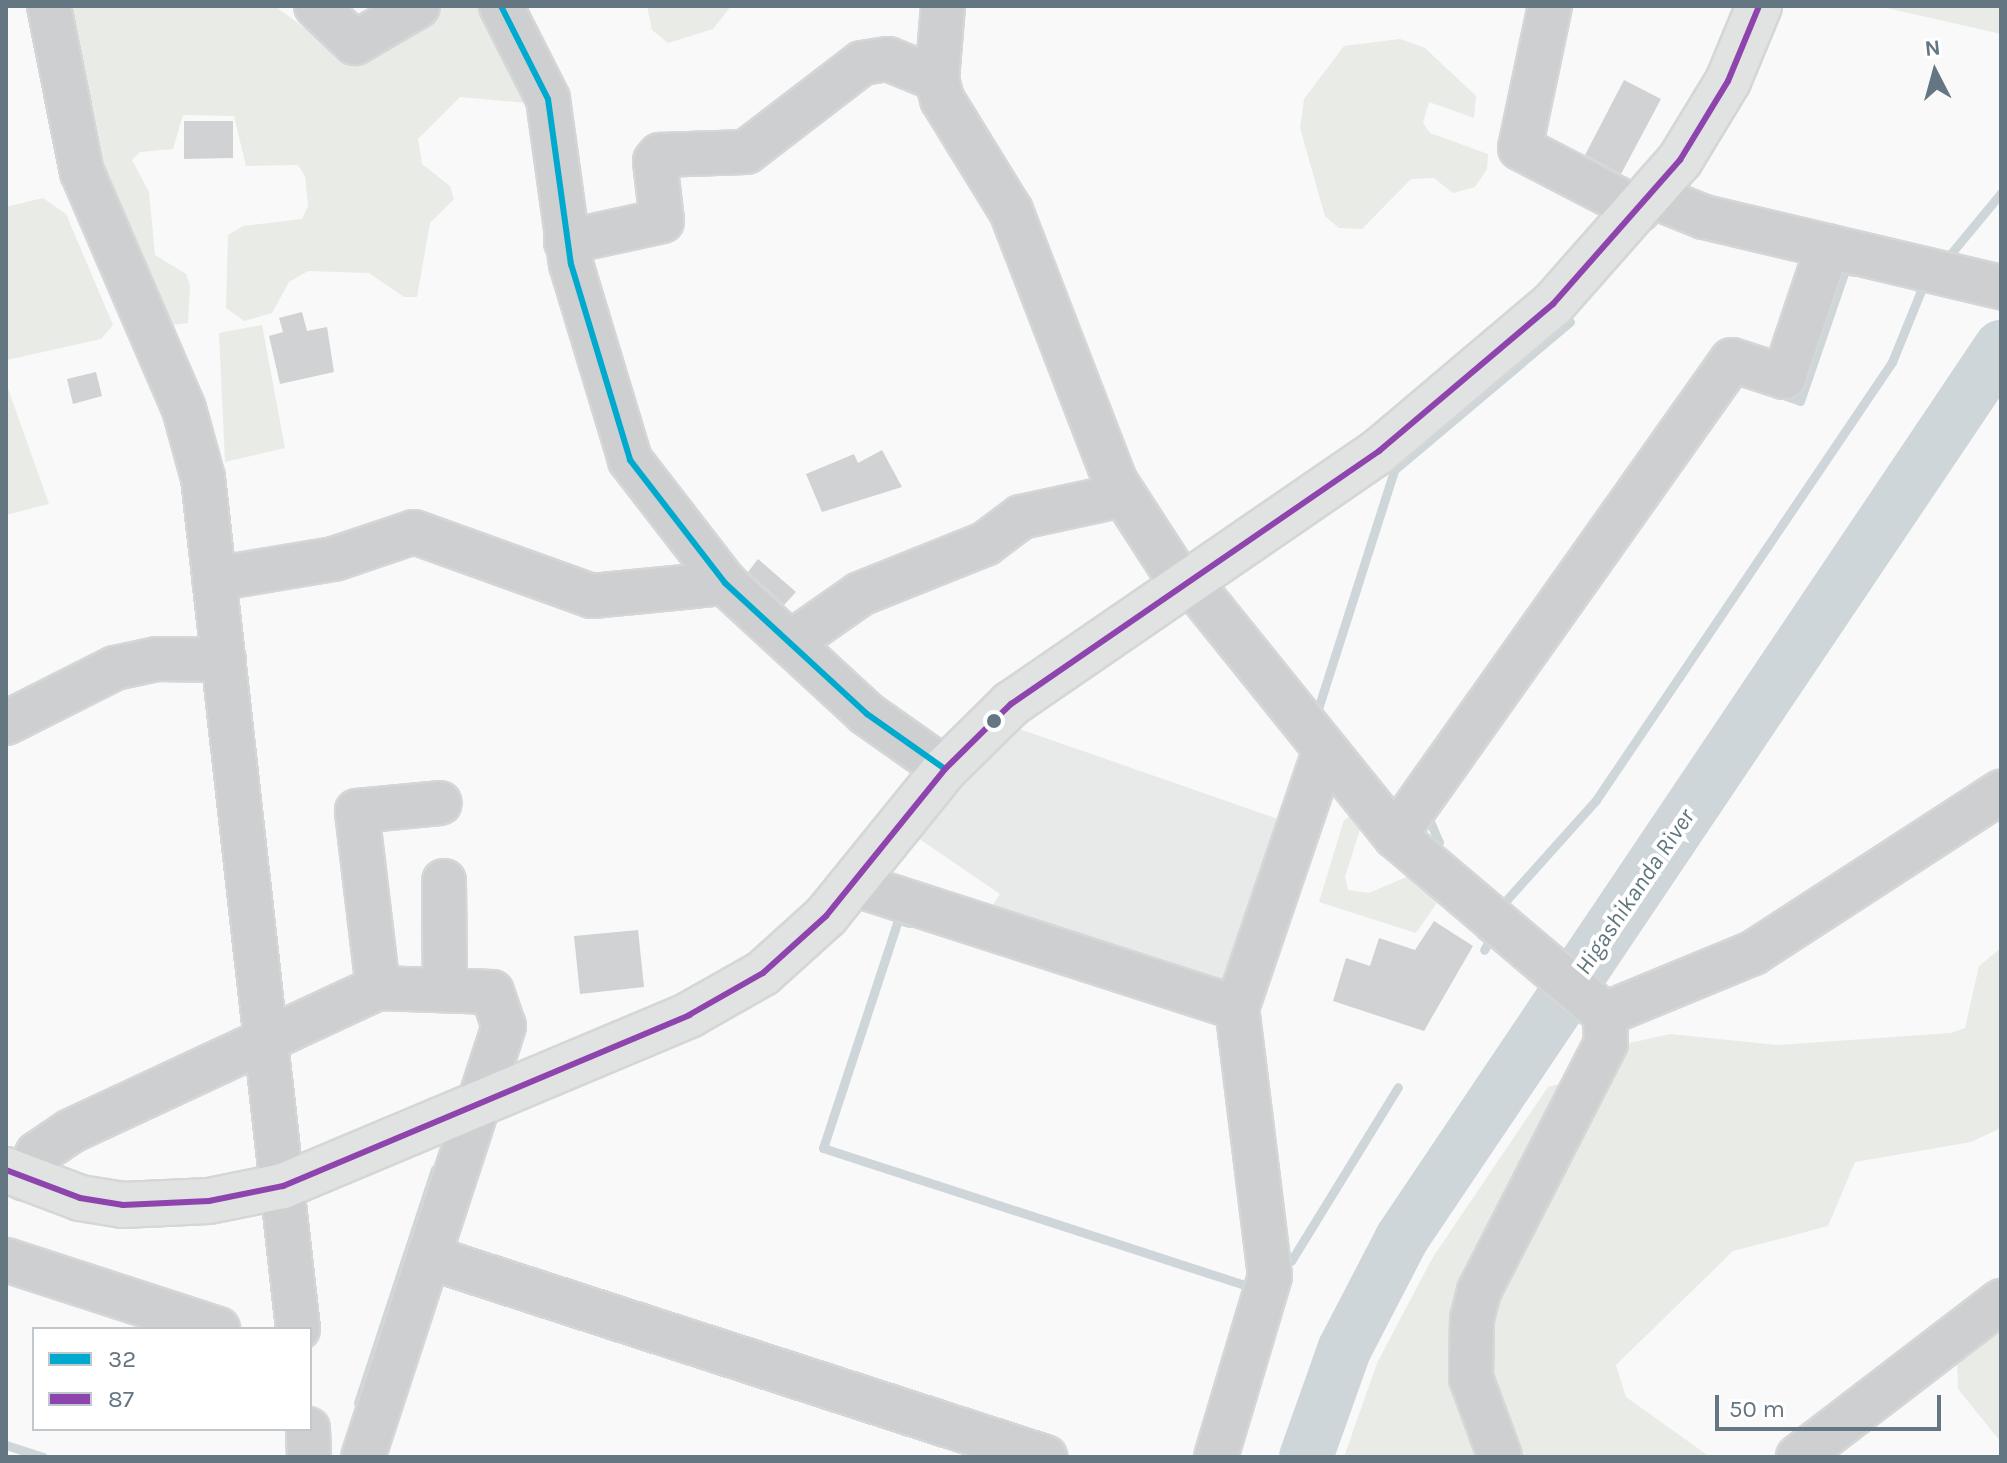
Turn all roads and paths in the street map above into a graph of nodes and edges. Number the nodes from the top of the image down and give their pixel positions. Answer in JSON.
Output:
{"nodes":[{"id":1,"x":49,"y":6,"type":"edge"},
{"id":2,"x":316,"y":6,"type":"edge"},
{"id":3,"x":418,"y":6,"type":"edge"},
{"id":4,"x":501,"y":6,"type":"edge"},
{"id":5,"x":943,"y":6,"type":"edge"},
{"id":6,"x":1550,"y":6,"type":"edge"},
{"id":7,"x":1759,"y":6,"type":"edge"},
{"id":8,"x":937,"y":79,"type":"junction"},
{"id":9,"x":1645,"y":203,"type":"junction"},
{"id":10,"x":566,"y":242,"type":"junction"},
{"id":11,"x":1828,"y":246,"type":"junction"},
{"id":12,"x":1993,"y":285,"type":"edge"},
{"id":13,"x":1123,"y":495,"type":"junction"},
{"id":14,"x":214,"y":579,"type":"junction"},
{"id":15,"x":1184,"y":580,"type":"junction"},
{"id":16,"x":725,"y":583,"type":"junction"},
{"id":17,"x":793,"y":641,"type":"junction"},
{"id":18,"x":224,"y":660,"type":"junction"},
{"id":19,"x":6,"y":723,"type":"edge"},
{"id":20,"x":1324,"y":753,"type":"junction"},
{"id":21,"x":945,"y":769,"type":"junction"},
{"id":22,"x":2001,"y":792,"type":"edge"},
{"id":23,"x":440,"y":803,"type":"dead end"},
{"id":24,"x":1395,"y":836,"type":"junction"},
{"id":25,"x":444,"y":881,"type":"dead end"},
{"id":26,"x":853,"y":884,"type":"junction"},
{"id":27,"x":378,"y":988,"type":"junction"},
{"id":28,"x":445,"y":990,"type":"junction"},
{"id":29,"x":1237,"y":1008,"type":"junction"},
{"id":30,"x":1601,"y":1010,"type":"junction"},
{"id":31,"x":266,"y":1038,"type":"junction"},
{"id":32,"x":479,"y":1104,"type":"junction"},
{"id":33,"x":16,"y":1175,"type":"edge"},
{"id":34,"x":283,"y":1186,"type":"junction"},
{"id":35,"x":428,"y":1257,"type":"junction"},
{"id":36,"x":6,"y":1260,"type":"edge"},
{"id":37,"x":2001,"y":1301,"type":"edge"},
{"id":38,"x":212,"y":1327,"type":"edge"},
{"id":39,"x":298,"y":1327,"type":"edge"},
{"id":40,"x":308,"y":1431,"type":"edge"},
{"id":41,"x":309,"y":1457,"type":"edge"},
{"id":42,"x":363,"y":1457,"type":"edge"},
{"id":43,"x":1045,"y":1457,"type":"edge"},
{"id":44,"x":1216,"y":1457,"type":"edge"},
{"id":45,"x":1500,"y":1457,"type":"edge"},
{"id":46,"x":1798,"y":1457,"type":"edge"}],
"edges":[{"from":1,"to":14,"type":"street"},
{"from":2,"to":3,"type":"street"},
{"from":4,"to":10,"type":"street"},
{"from":5,"to":8,"type":"street"},
{"from":6,"to":9,"type":"street"},
{"from":7,"to":9,"type":"main road"},
{"from":8,"to":10,"type":"street"},
{"from":8,"to":13,"type":"street"},
{"from":9,"to":11,"type":"street"},
{"from":9,"to":15,"type":"main road"},
{"from":10,"to":16,"type":"street"},
{"from":11,"to":12,"type":"street"},
{"from":11,"to":24,"type":"street"},
{"from":13,"to":15,"type":"street"},
{"from":13,"to":17,"type":"street"},
{"from":14,"to":16,"type":"street"},
{"from":14,"to":18,"type":"street"},
{"from":15,"to":20,"type":"street"},
{"from":15,"to":21,"type":"main road"},
{"from":16,"to":17,"type":"street"},
{"from":17,"to":21,"type":"street"},
{"from":18,"to":19,"type":"street"},
{"from":18,"to":31,"type":"street"},
{"from":20,"to":24,"type":"street"},
{"from":20,"to":29,"type":"street"},
{"from":21,"to":26,"type":"main road"},
{"from":22,"to":30,"type":"street"},
{"from":23,"to":27,"type":"street"},
{"from":24,"to":30,"type":"street"},
{"from":25,"to":28,"type":"street"},
{"from":26,"to":29,"type":"street"},
{"from":26,"to":32,"type":"main road"},
{"from":27,"to":28,"type":"street"},
{"from":27,"to":31,"type":"street"},
{"from":28,"to":32,"type":"street"},
{"from":29,"to":44,"type":"street"},
{"from":30,"to":45,"type":"street"},
{"from":31,"to":33,"type":"street"},
{"from":31,"to":34,"type":"street"},
{"from":32,"to":34,"type":"main road"},
{"from":32,"to":35,"type":"street"},
{"from":33,"to":34,"type":"main road"},
{"from":34,"to":39,"type":"street"},
{"from":35,"to":42,"type":"street"},
{"from":35,"to":43,"type":"street"},
{"from":36,"to":38,"type":"street"},
{"from":37,"to":46,"type":"street"},
{"from":40,"to":41,"type":"street"}]}
